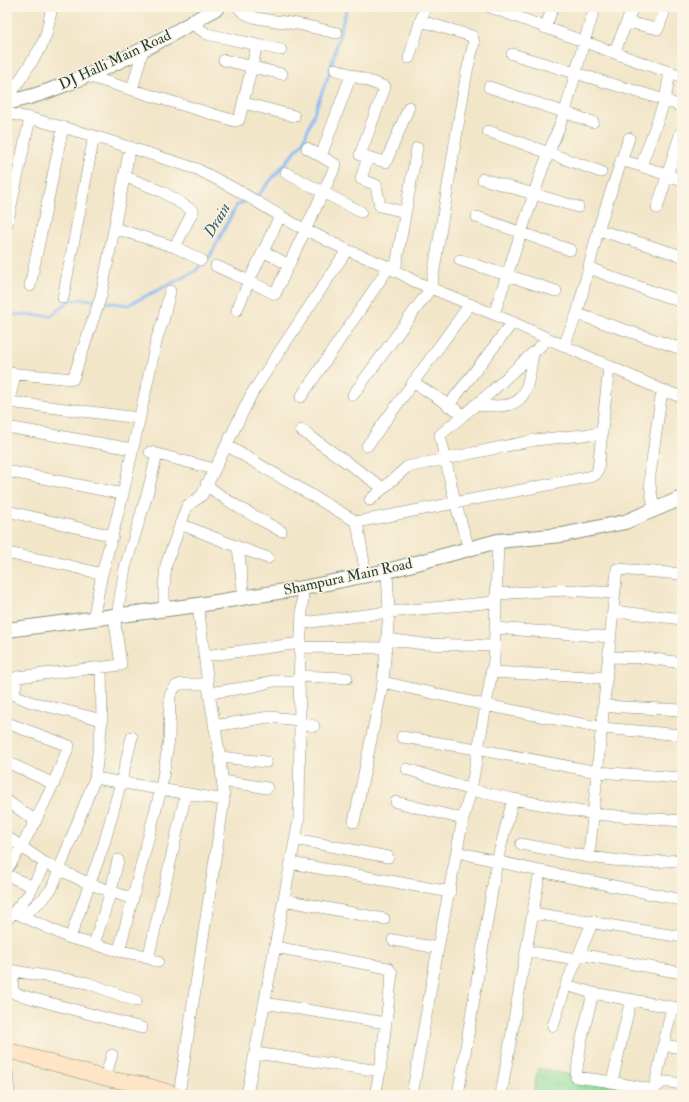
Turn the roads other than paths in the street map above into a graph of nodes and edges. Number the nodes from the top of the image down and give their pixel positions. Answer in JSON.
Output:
{"nodes":[{"id":1,"x":52,"y":7,"type":"edge"},
{"id":2,"x":218,"y":7,"type":"edge"},
{"id":3,"x":238,"y":7,"type":"edge"},
{"id":4,"x":425,"y":7,"type":"edge"},
{"id":5,"x":490,"y":7,"type":"edge"},
{"id":6,"x":553,"y":7,"type":"edge"},
{"id":7,"x":595,"y":7,"type":"edge"},
{"id":8,"x":633,"y":7,"type":"edge"},
{"id":9,"x":666,"y":7,"type":"edge"},
{"id":10,"x":421,"y":21,"type":"junction"},
{"id":11,"x":627,"y":22,"type":"junction"},
{"id":12,"x":192,"y":24,"type":"junction"},
{"id":13,"x":545,"y":28,"type":"junction"},
{"id":14,"x":337,"y":33,"type":"dead end"},
{"id":15,"x":584,"y":42,"type":"junction"},
{"id":16,"x":257,"y":45,"type":"junction"},
{"id":17,"x":142,"y":49,"type":"junction"},
{"id":18,"x":281,"y":50,"type":"dead end"},
{"id":19,"x":614,"y":53,"type":"junction"},
{"id":20,"x":512,"y":54,"type":"dead end"},
{"id":21,"x":409,"y":58,"type":"dead end"},
{"id":22,"x":224,"y":60,"type":"dead end"},
{"id":23,"x":252,"y":67,"type":"junction"},
{"id":24,"x":335,"y":69,"type":"dead end"},
{"id":25,"x":670,"y":72,"type":"junction"},
{"id":26,"x":282,"y":74,"type":"dead end"},
{"id":27,"x":576,"y":74,"type":"junction"},
{"id":28,"x":351,"y":75,"type":"junction"},
{"id":29,"x":87,"y":76,"type":"junction"},
{"id":30,"x":682,"y":76,"type":"edge"},
{"id":31,"x":489,"y":87,"type":"dead end"},
{"id":32,"x":132,"y":90,"type":"junction"},
{"id":33,"x":665,"y":100,"type":"junction"},
{"id":34,"x":7,"y":101,"type":"edge"},
{"id":35,"x":244,"y":103,"type":"junction"},
{"id":36,"x":682,"y":107,"type":"edge"},
{"id":37,"x":409,"y":108,"type":"dead end"},
{"id":38,"x":565,"y":112,"type":"junction"},
{"id":39,"x":7,"y":113,"type":"edge"},
{"id":40,"x":294,"y":116,"type":"dead end"},
{"id":41,"x":30,"y":118,"type":"junction"},
{"id":42,"x":593,"y":122,"type":"dead end"},
{"id":43,"x":63,"y":127,"type":"junction"},
{"id":44,"x":488,"y":131,"type":"dead end"},
{"id":45,"x":681,"y":132,"type":"dead end"},
{"id":46,"x":94,"y":136,"type":"junction"},
{"id":47,"x":629,"y":138,"type":"dead end"},
{"id":48,"x":130,"y":148,"type":"junction"},
{"id":49,"x":307,"y":148,"type":"dead end"},
{"id":50,"x":417,"y":148,"type":"dead end"},
{"id":51,"x":549,"y":154,"type":"junction"},
{"id":52,"x":321,"y":156,"type":"junction"},
{"id":53,"x":368,"y":157,"type":"junction"},
{"id":54,"x":621,"y":160,"type":"junction"},
{"id":55,"x":641,"y":166,"type":"junction"},
{"id":56,"x":601,"y":172,"type":"dead end"},
{"id":57,"x":286,"y":173,"type":"dead end"},
{"id":58,"x":667,"y":175,"type":"junction"},
{"id":59,"x":124,"y":176,"type":"junction"},
{"id":60,"x":483,"y":179,"type":"dead end"},
{"id":61,"x":682,"y":180,"type":"edge"},
{"id":62,"x":322,"y":192,"type":"junction"},
{"id":63,"x":534,"y":195,"type":"junction"},
{"id":64,"x":578,"y":207,"type":"dead end"},
{"id":65,"x":657,"y":208,"type":"dead end"},
{"id":66,"x":8,"y":211,"type":"edge"},
{"id":67,"x":360,"y":212,"type":"dead end"},
{"id":68,"x":405,"y":212,"type":"junction"},
{"id":69,"x":280,"y":216,"type":"junction"},
{"id":70,"x":477,"y":217,"type":"dead end"},
{"id":71,"x":7,"y":224,"type":"edge"},
{"id":72,"x":114,"y":228,"type":"junction"},
{"id":73,"x":305,"y":230,"type":"junction"},
{"id":74,"x":599,"y":230,"type":"junction"},
{"id":75,"x":521,"y":233,"type":"junction"},
{"id":76,"x":175,"y":247,"type":"junction"},
{"id":77,"x":348,"y":250,"type":"junction"},
{"id":78,"x":570,"y":250,"type":"dead end"},
{"id":79,"x":263,"y":251,"type":"junction"},
{"id":80,"x":682,"y":256,"type":"edge"},
{"id":81,"x":201,"y":260,"type":"dead end"},
{"id":82,"x":460,"y":260,"type":"dead end"},
{"id":83,"x":289,"y":265,"type":"junction"},
{"id":84,"x":216,"y":266,"type":"dead end"},
{"id":85,"x":590,"y":268,"type":"junction"},
{"id":86,"x":392,"y":269,"type":"junction"},
{"id":87,"x":507,"y":275,"type":"junction"},
{"id":88,"x":249,"y":281,"type":"junction"},
{"id":89,"x":30,"y":286,"type":"dead end"},
{"id":90,"x":431,"y":288,"type":"junction"},
{"id":91,"x":170,"y":291,"type":"dead end"},
{"id":92,"x":556,"y":291,"type":"dead end"},
{"id":93,"x":63,"y":298,"type":"dead end"},
{"id":94,"x":682,"y":302,"type":"edge"},
{"id":95,"x":470,"y":304,"type":"junction"},
{"id":96,"x":237,"y":310,"type":"dead end"},
{"id":97,"x":494,"y":314,"type":"junction"},
{"id":98,"x":577,"y":314,"type":"junction"},
{"id":99,"x":513,"y":322,"type":"junction"},
{"id":100,"x":548,"y":339,"type":"junction"},
{"id":101,"x":564,"y":345,"type":"junction"},
{"id":102,"x":682,"y":349,"type":"edge"},
{"id":103,"x":533,"y":353,"type":"junction"},
{"id":104,"x":609,"y":366,"type":"junction"},
{"id":105,"x":11,"y":374,"type":"edge"},
{"id":106,"x":413,"y":382,"type":"junction"},
{"id":107,"x":662,"y":390,"type":"junction"},
{"id":108,"x":353,"y":395,"type":"dead end"},
{"id":109,"x":300,"y":397,"type":"dead end"},
{"id":110,"x":682,"y":397,"type":"edge"},
{"id":111,"x":8,"y":406,"type":"edge"},
{"id":112,"x":448,"y":406,"type":"junction"},
{"id":113,"x":475,"y":406,"type":"junction"},
{"id":114,"x":464,"y":415,"type":"junction"},
{"id":115,"x":139,"y":418,"type":"junction"},
{"id":116,"x":7,"y":427,"type":"edge"},
{"id":117,"x":301,"y":430,"type":"dead end"},
{"id":118,"x":602,"y":433,"type":"junction"},
{"id":119,"x":226,"y":445,"type":"junction"},
{"id":120,"x":367,"y":446,"type":"dead end"},
{"id":121,"x":132,"y":449,"type":"junction"},
{"id":122,"x":445,"y":459,"type":"junction"},
{"id":123,"x":214,"y":469,"type":"junction"},
{"id":124,"x":7,"y":471,"type":"edge"},
{"id":125,"x":206,"y":484,"type":"junction"},
{"id":126,"x":383,"y":488,"type":"junction"},
{"id":127,"x":123,"y":494,"type":"junction"},
{"id":128,"x":682,"y":498,"type":"edge"},
{"id":129,"x":370,"y":500,"type":"dead end"},
{"id":130,"x":455,"y":502,"type":"junction"},
{"id":131,"x":654,"y":510,"type":"junction"},
{"id":132,"x":7,"y":511,"type":"edge"},
{"id":133,"x":356,"y":522,"type":"junction"},
{"id":134,"x":180,"y":524,"type":"junction"},
{"id":135,"x":281,"y":532,"type":"dead end"},
{"id":136,"x":113,"y":536,"type":"junction"},
{"id":137,"x":498,"y":541,"type":"junction"},
{"id":138,"x":238,"y":547,"type":"junction"},
{"id":139,"x":469,"y":549,"type":"junction"},
{"id":140,"x":7,"y":553,"type":"edge"},
{"id":141,"x":268,"y":558,"type":"dead end"},
{"id":142,"x":387,"y":571,"type":"junction"},
{"id":143,"x":102,"y":574,"type":"junction"},
{"id":144,"x":682,"y":574,"type":"edge"},
{"id":145,"x":366,"y":575,"type":"junction"},
{"id":146,"x":304,"y":588,"type":"junction"},
{"id":147,"x":615,"y":593,"type":"junction"},
{"id":148,"x":244,"y":598,"type":"junction"},
{"id":149,"x":496,"y":598,"type":"junction"},
{"id":150,"x":198,"y":605,"type":"junction"},
{"id":151,"x":164,"y":610,"type":"junction"},
{"id":152,"x":613,"y":611,"type":"junction"},
{"id":153,"x":389,"y":612,"type":"junction"},
{"id":154,"x":682,"y":615,"type":"edge"},
{"id":155,"x":116,"y":616,"type":"junction"},
{"id":156,"x":93,"y":619,"type":"junction"},
{"id":157,"x":303,"y":623,"type":"junction"},
{"id":158,"x":495,"y":628,"type":"junction"},
{"id":159,"x":7,"y":630,"type":"edge"},
{"id":160,"x":611,"y":637,"type":"junction"},
{"id":161,"x":387,"y":643,"type":"junction"},
{"id":162,"x":301,"y":645,"type":"junction"},
{"id":163,"x":494,"y":646,"type":"junction"},
{"id":164,"x":204,"y":656,"type":"junction"},
{"id":165,"x":609,"y":657,"type":"junction"},
{"id":166,"x":682,"y":663,"type":"edge"},
{"id":167,"x":101,"y":667,"type":"junction"},
{"id":168,"x":491,"y":672,"type":"junction"},
{"id":169,"x":299,"y":678,"type":"junction"},
{"id":170,"x":346,"y":678,"type":"dead end"},
{"id":171,"x":607,"y":678,"type":"junction"},
{"id":172,"x":383,"y":682,"type":"junction"},
{"id":173,"x":209,"y":689,"type":"junction"},
{"id":174,"x":11,"y":693,"type":"edge"},
{"id":175,"x":485,"y":705,"type":"junction"},
{"id":176,"x":604,"y":706,"type":"junction"},
{"id":177,"x":682,"y":710,"type":"edge"},
{"id":178,"x":102,"y":720,"type":"junction"},
{"id":179,"x":300,"y":721,"type":"junction"},
{"id":180,"x":7,"y":724,"type":"edge"},
{"id":181,"x":214,"y":726,"type":"junction"},
{"id":182,"x":314,"y":726,"type":"dead end"},
{"id":183,"x":602,"y":728,"type":"junction"},
{"id":184,"x":682,"y":735,"type":"edge"},
{"id":185,"x":132,"y":737,"type":"dead end"},
{"id":186,"x":402,"y":738,"type":"dead end"},
{"id":187,"x":477,"y":749,"type":"junction"},
{"id":188,"x":220,"y":757,"type":"junction"},
{"id":189,"x":7,"y":762,"type":"edge"},
{"id":190,"x":266,"y":762,"type":"dead end"},
{"id":191,"x":407,"y":769,"type":"dead end"},
{"id":192,"x":597,"y":772,"type":"junction"},
{"id":193,"x":95,"y":778,"type":"junction"},
{"id":194,"x":682,"y":778,"type":"edge"},
{"id":195,"x":223,"y":781,"type":"junction"},
{"id":196,"x":121,"y":782,"type":"junction"},
{"id":197,"x":54,"y":784,"type":"junction"},
{"id":198,"x":267,"y":788,"type":"dead end"},
{"id":199,"x":161,"y":789,"type":"junction"},
{"id":200,"x":471,"y":790,"type":"junction"},
{"id":201,"x":186,"y":793,"type":"junction"},
{"id":202,"x":513,"y":799,"type":"junction"},
{"id":203,"x":224,"y":800,"type":"junction"},
{"id":204,"x":7,"y":801,"type":"edge"},
{"id":205,"x":396,"y":802,"type":"dead end"},
{"id":206,"x":593,"y":814,"type":"junction"},
{"id":207,"x":463,"y":819,"type":"junction"},
{"id":208,"x":36,"y":821,"type":"junction"},
{"id":209,"x":682,"y":821,"type":"edge"},
{"id":210,"x":354,"y":822,"type":"dead end"},
{"id":211,"x":7,"y":837,"type":"edge"},
{"id":212,"x":295,"y":839,"type":"junction"},
{"id":213,"x":521,"y":844,"type":"dead end"},
{"id":214,"x":22,"y":847,"type":"junction"},
{"id":215,"x":457,"y":852,"type":"junction"},
{"id":216,"x":589,"y":856,"type":"junction"},
{"id":217,"x":388,"y":857,"type":"dead end"},
{"id":218,"x":118,"y":860,"type":"dead end"},
{"id":219,"x":682,"y":860,"type":"edge"},
{"id":220,"x":497,"y":861,"type":"junction"},
{"id":221,"x":45,"y":863,"type":"junction"},
{"id":222,"x":291,"y":863,"type":"junction"},
{"id":223,"x":7,"y":869,"type":"edge"},
{"id":224,"x":60,"y":870,"type":"junction"},
{"id":225,"x":540,"y":871,"type":"junction"},
{"id":226,"x":7,"y":875,"type":"edge"},
{"id":227,"x":90,"y":884,"type":"junction"},
{"id":228,"x":32,"y":887,"type":"junction"},
{"id":229,"x":111,"y":891,"type":"junction"},
{"id":230,"x":450,"y":892,"type":"junction"},
{"id":231,"x":133,"y":899,"type":"junction"},
{"id":232,"x":284,"y":900,"type":"junction"},
{"id":233,"x":682,"y":900,"type":"edge"},
{"id":234,"x":532,"y":913,"type":"junction"},
{"id":235,"x":15,"y":916,"type":"edge"},
{"id":236,"x":384,"y":919,"type":"dead end"},
{"id":237,"x":593,"y":922,"type":"junction"},
{"id":238,"x":682,"y":937,"type":"edge"},
{"id":239,"x":70,"y":938,"type":"junction"},
{"id":240,"x":393,"y":940,"type":"dead end"},
{"id":241,"x":94,"y":944,"type":"junction"},
{"id":242,"x":275,"y":947,"type":"junction"},
{"id":243,"x":438,"y":948,"type":"junction"},
{"id":244,"x":119,"y":951,"type":"junction"},
{"id":245,"x":526,"y":951,"type":"junction"},
{"id":246,"x":144,"y":956,"type":"junction"},
{"id":247,"x":578,"y":956,"type":"junction"},
{"id":248,"x":158,"y":962,"type":"dead end"},
{"id":249,"x":11,"y":970,"type":"edge"},
{"id":250,"x":682,"y":973,"type":"edge"},
{"id":251,"x":566,"y":985,"type":"junction"},
{"id":252,"x":593,"y":993,"type":"junction"},
{"id":253,"x":631,"y":999,"type":"junction"},
{"id":254,"x":136,"y":1001,"type":"dead end"},
{"id":255,"x":264,"y":1003,"type":"junction"},
{"id":256,"x":677,"y":1008,"type":"edge"},
{"id":257,"x":386,"y":1023,"type":"junction"},
{"id":258,"x":553,"y":1026,"type":"dead end"},
{"id":259,"x":142,"y":1028,"type":"dead end"},
{"id":260,"x":663,"y":1045,"type":"junction"},
{"id":261,"x":682,"y":1048,"type":"edge"},
{"id":262,"x":7,"y":1050,"type":"edge"},
{"id":263,"x":255,"y":1053,"type":"junction"},
{"id":264,"x":112,"y":1055,"type":"dead end"},
{"id":265,"x":7,"y":1070,"type":"edge"},
{"id":266,"x":380,"y":1071,"type":"junction"},
{"id":267,"x":105,"y":1078,"type":"junction"},
{"id":268,"x":612,"y":1082,"type":"junction"},
{"id":269,"x":682,"y":1084,"type":"edge"},
{"id":270,"x":144,"y":1090,"type":"edge"},
{"id":271,"x":654,"y":1092,"type":"edge"},
{"id":272,"x":9,"y":1095,"type":"edge"},
{"id":273,"x":178,"y":1095,"type":"edge"},
{"id":274,"x":247,"y":1095,"type":"edge"},
{"id":275,"x":375,"y":1095,"type":"edge"},
{"id":276,"x":412,"y":1095,"type":"edge"},
{"id":277,"x":458,"y":1095,"type":"edge"},
{"id":278,"x":501,"y":1095,"type":"edge"}],
"edges":[{"from":1,"to":34,"type":"street"},
{"from":2,"to":12,"type":"street","name":"DJ Halli Main Road"},
{"from":3,"to":14,"type":"street"},
{"from":4,"to":10,"type":"street"},
{"from":5,"to":13,"type":"street"},
{"from":6,"to":13,"type":"street"},
{"from":7,"to":15,"type":"street"},
{"from":8,"to":11,"type":"street"},
{"from":9,"to":11,"type":"street"},
{"from":10,"to":21,"type":"street"},
{"from":10,"to":90,"type":"street"},
{"from":11,"to":19,"type":"street"},
{"from":12,"to":16,"type":"street"},
{"from":12,"to":17,"type":"street","name":"DJ Halli Main Road"},
{"from":13,"to":15,"type":"street"},
{"from":15,"to":19,"type":"street"},
{"from":15,"to":27,"type":"street"},
{"from":16,"to":18,"type":"street"},
{"from":16,"to":23,"type":"street"},
{"from":17,"to":29,"type":"street","name":"DJ Halli Main Road"},
{"from":17,"to":32,"type":"street"},
{"from":19,"to":25,"type":"street"},
{"from":20,"to":27,"type":"street"},
{"from":22,"to":23,"type":"street"},
{"from":23,"to":26,"type":"street"},
{"from":23,"to":35,"type":"street"},
{"from":24,"to":28,"type":"street"},
{"from":25,"to":30,"type":"street"},
{"from":25,"to":33,"type":"street"},
{"from":27,"to":33,"type":"street"},
{"from":27,"to":38,"type":"street"},
{"from":28,"to":52,"type":"street"},
{"from":28,"to":53,"type":"street"},
{"from":29,"to":32,"type":"street"},
{"from":29,"to":34,"type":"street","name":"DJ Halli Main Road"},
{"from":31,"to":38,"type":"street"},
{"from":32,"to":35,"type":"street"},
{"from":33,"to":36,"type":"street"},
{"from":33,"to":55,"type":"street"},
{"from":35,"to":40,"type":"street"},
{"from":37,"to":53,"type":"street"},
{"from":38,"to":42,"type":"street"},
{"from":38,"to":51,"type":"street"},
{"from":39,"to":41,"type":"street"},
{"from":41,"to":43,"type":"street"},
{"from":41,"to":66,"type":"street"},
{"from":43,"to":46,"type":"street"},
{"from":43,"to":89,"type":"street"},
{"from":44,"to":51,"type":"street"},
{"from":45,"to":58,"type":"street"},
{"from":46,"to":48,"type":"street"},
{"from":46,"to":93,"type":"street"},
{"from":47,"to":54,"type":"street"},
{"from":48,"to":59,"type":"street"},
{"from":48,"to":69,"type":"street"},
{"from":49,"to":52,"type":"street"},
{"from":50,"to":68,"type":"street"},
{"from":51,"to":56,"type":"street"},
{"from":51,"to":63,"type":"street"},
{"from":52,"to":62,"type":"street"},
{"from":53,"to":68,"type":"street"},
{"from":54,"to":55,"type":"street"},
{"from":54,"to":74,"type":"street"},
{"from":55,"to":58,"type":"street"},
{"from":57,"to":62,"type":"street"},
{"from":58,"to":61,"type":"street"},
{"from":58,"to":65,"type":"street"},
{"from":59,"to":72,"type":"street"},
{"from":59,"to":76,"type":"street"},
{"from":60,"to":63,"type":"street"},
{"from":62,"to":67,"type":"street"},
{"from":62,"to":73,"type":"street"},
{"from":63,"to":64,"type":"street"},
{"from":63,"to":75,"type":"street"},
{"from":66,"to":71,"type":"street"},
{"from":68,"to":86,"type":"street"},
{"from":69,"to":73,"type":"street"},
{"from":69,"to":79,"type":"street"},
{"from":70,"to":75,"type":"street"},
{"from":72,"to":76,"type":"street"},
{"from":72,"to":105,"type":"street"},
{"from":73,"to":77,"type":"street"},
{"from":73,"to":83,"type":"street"},
{"from":74,"to":80,"type":"street"},
{"from":74,"to":85,"type":"street"},
{"from":75,"to":78,"type":"street"},
{"from":75,"to":87,"type":"street"},
{"from":76,"to":81,"type":"street"},
{"from":77,"to":86,"type":"street"},
{"from":77,"to":119,"type":"street"},
{"from":79,"to":83,"type":"street"},
{"from":79,"to":88,"type":"street"},
{"from":82,"to":87,"type":"street"},
{"from":83,"to":88,"type":"street"},
{"from":84,"to":88,"type":"street"},
{"from":85,"to":94,"type":"street"},
{"from":85,"to":98,"type":"street"},
{"from":86,"to":90,"type":"street"},
{"from":86,"to":109,"type":"street"},
{"from":87,"to":92,"type":"street"},
{"from":87,"to":97,"type":"street"},
{"from":88,"to":96,"type":"street"},
{"from":90,"to":95,"type":"street"},
{"from":90,"to":108,"type":"street"},
{"from":91,"to":115,"type":"street"},
{"from":95,"to":97,"type":"street"},
{"from":95,"to":106,"type":"street"},
{"from":97,"to":99,"type":"street"},
{"from":98,"to":101,"type":"street"},
{"from":98,"to":102,"type":"street"},
{"from":99,"to":100,"type":"street"},
{"from":99,"to":112,"type":"street"},
{"from":100,"to":101,"type":"street"},
{"from":100,"to":103,"type":"street"},
{"from":101,"to":104,"type":"street"},
{"from":103,"to":113,"type":"street"},
{"from":103,"to":113,"type":"street"},
{"from":104,"to":107,"type":"street"},
{"from":104,"to":118,"type":"street"},
{"from":105,"to":111,"type":"street"},
{"from":106,"to":112,"type":"street"},
{"from":106,"to":120,"type":"street"},
{"from":107,"to":110,"type":"street"},
{"from":107,"to":131,"type":"street"},
{"from":111,"to":115,"type":"street"},
{"from":112,"to":114,"type":"street"},
{"from":113,"to":114,"type":"street"},
{"from":114,"to":122,"type":"street"},
{"from":115,"to":121,"type":"street"},
{"from":116,"to":121,"type":"street"},
{"from":117,"to":126,"type":"street"},
{"from":118,"to":122,"type":"street"},
{"from":118,"to":130,"type":"street"},
{"from":119,"to":123,"type":"street"},
{"from":119,"to":133,"type":"street"},
{"from":121,"to":127,"type":"street"},
{"from":122,"to":126,"type":"street"},
{"from":122,"to":130,"type":"street"},
{"from":123,"to":125,"type":"street"},
{"from":123,"to":155,"type":"street"},
{"from":124,"to":127,"type":"street"},
{"from":125,"to":134,"type":"street"},
{"from":125,"to":135,"type":"street"},
{"from":126,"to":129,"type":"street"},
{"from":127,"to":136,"type":"street"},
{"from":128,"to":131,"type":"street","name":"Shampura Main Road"},
{"from":130,"to":133,"type":"street"},
{"from":130,"to":139,"type":"street"},
{"from":131,"to":137,"type":"street","name":"Shampura Main Road"},
{"from":132,"to":136,"type":"street"},
{"from":133,"to":145,"type":"street"},
{"from":134,"to":138,"type":"street"},
{"from":134,"to":151,"type":"street"},
{"from":136,"to":143,"type":"street"},
{"from":137,"to":139,"type":"street","name":"Shampura Main Road"},
{"from":137,"to":149,"type":"street"},
{"from":138,"to":141,"type":"street"},
{"from":138,"to":148,"type":"street"},
{"from":139,"to":142,"type":"street","name":"Shampura Main Road"},
{"from":140,"to":143,"type":"street"},
{"from":142,"to":145,"type":"street","name":"Shampura Main Road"},
{"from":142,"to":153,"type":"street"},
{"from":143,"to":156,"type":"street"},
{"from":144,"to":147,"type":"street"},
{"from":145,"to":146,"type":"street","name":"Shampura Main Road"},
{"from":146,"to":148,"type":"street","name":"Shampura Main Road"},
{"from":146,"to":157,"type":"street"},
{"from":147,"to":149,"type":"street"},
{"from":147,"to":152,"type":"street"},
{"from":148,"to":150,"type":"street","name":"Shampura Main Road"},
{"from":149,"to":153,"type":"street"},
{"from":149,"to":158,"type":"street"},
{"from":150,"to":151,"type":"street","name":"Shampura Main Road"},
{"from":150,"to":164,"type":"street"},
{"from":151,"to":155,"type":"street","name":"Shampura Main Road"},
{"from":152,"to":154,"type":"street"},
{"from":152,"to":160,"type":"street"},
{"from":153,"to":157,"type":"street"},
{"from":153,"to":161,"type":"street"},
{"from":155,"to":156,"type":"street","name":"Shampura Main Road"},
{"from":155,"to":167,"type":"street"},
{"from":156,"to":159,"type":"street","name":"Shampura Main Road"},
{"from":157,"to":162,"type":"street"},
{"from":158,"to":160,"type":"street"},
{"from":158,"to":163,"type":"street"},
{"from":160,"to":165,"type":"street"},
{"from":161,"to":162,"type":"street"},
{"from":161,"to":163,"type":"street"},
{"from":161,"to":172,"type":"street"},
{"from":162,"to":164,"type":"street"},
{"from":162,"to":169,"type":"street"},
{"from":163,"to":168,"type":"street"},
{"from":164,"to":173,"type":"street"},
{"from":165,"to":166,"type":"street"},
{"from":165,"to":171,"type":"street"},
{"from":167,"to":174,"type":"street"},
{"from":167,"to":178,"type":"street"},
{"from":168,"to":171,"type":"street"},
{"from":168,"to":175,"type":"street"},
{"from":169,"to":170,"type":"street"},
{"from":169,"to":173,"type":"street"},
{"from":169,"to":179,"type":"street"},
{"from":171,"to":176,"type":"street"},
{"from":172,"to":175,"type":"street"},
{"from":172,"to":210,"type":"street"},
{"from":173,"to":181,"type":"street"},
{"from":173,"to":199,"type":"street"},
{"from":174,"to":178,"type":"street"},
{"from":175,"to":183,"type":"street"},
{"from":175,"to":187,"type":"street"},
{"from":176,"to":177,"type":"street"},
{"from":176,"to":183,"type":"street"},
{"from":178,"to":193,"type":"street"},
{"from":179,"to":181,"type":"street"},
{"from":179,"to":182,"type":"street"},
{"from":179,"to":212,"type":"street"},
{"from":180,"to":197,"type":"street"},
{"from":181,"to":188,"type":"street"},
{"from":183,"to":184,"type":"street"},
{"from":183,"to":192,"type":"street"},
{"from":185,"to":196,"type":"street"},
{"from":186,"to":187,"type":"street"},
{"from":187,"to":192,"type":"street"},
{"from":187,"to":200,"type":"street"},
{"from":188,"to":190,"type":"street"},
{"from":188,"to":195,"type":"street"},
{"from":189,"to":197,"type":"street"},
{"from":191,"to":200,"type":"street"},
{"from":192,"to":194,"type":"street"},
{"from":192,"to":206,"type":"street"},
{"from":193,"to":196,"type":"street"},
{"from":193,"to":224,"type":"street"},
{"from":195,"to":198,"type":"street"},
{"from":195,"to":203,"type":"street"},
{"from":196,"to":199,"type":"street"},
{"from":196,"to":227,"type":"street"},
{"from":197,"to":208,"type":"street"},
{"from":199,"to":201,"type":"street"},
{"from":199,"to":231,"type":"street"},
{"from":200,"to":202,"type":"street"},
{"from":200,"to":207,"type":"street"},
{"from":201,"to":203,"type":"street"},
{"from":201,"to":246,"type":"street"},
{"from":202,"to":206,"type":"street"},
{"from":202,"to":220,"type":"street"},
{"from":203,"to":273,"type":"street"},
{"from":204,"to":208,"type":"street"},
{"from":205,"to":207,"type":"street"},
{"from":206,"to":209,"type":"street"},
{"from":206,"to":216,"type":"street"},
{"from":207,"to":215,"type":"street"},
{"from":208,"to":214,"type":"street"},
{"from":211,"to":214,"type":"street"},
{"from":212,"to":217,"type":"street"},
{"from":212,"to":222,"type":"street"},
{"from":213,"to":216,"type":"street"},
{"from":214,"to":221,"type":"street"},
{"from":214,"to":223,"type":"street"},
{"from":215,"to":220,"type":"street"},
{"from":215,"to":230,"type":"street"},
{"from":216,"to":219,"type":"street"},
{"from":218,"to":229,"type":"street"},
{"from":220,"to":225,"type":"street"},
{"from":220,"to":277,"type":"street"},
{"from":221,"to":224,"type":"street"},
{"from":221,"to":228,"type":"street"},
{"from":222,"to":230,"type":"street"},
{"from":222,"to":232,"type":"street"},
{"from":224,"to":227,"type":"street"},
{"from":224,"to":235,"type":"street"},
{"from":225,"to":233,"type":"street"},
{"from":225,"to":234,"type":"street"},
{"from":226,"to":228,"type":"street"},
{"from":227,"to":229,"type":"street"},
{"from":227,"to":239,"type":"street"},
{"from":228,"to":235,"type":"street"},
{"from":229,"to":231,"type":"street"},
{"from":229,"to":241,"type":"street"},
{"from":230,"to":243,"type":"street"},
{"from":231,"to":244,"type":"street"},
{"from":232,"to":236,"type":"street"},
{"from":232,"to":242,"type":"street"},
{"from":234,"to":237,"type":"street"},
{"from":234,"to":245,"type":"street"},
{"from":235,"to":239,"type":"street"},
{"from":237,"to":238,"type":"street"},
{"from":237,"to":247,"type":"street"},
{"from":239,"to":241,"type":"street"},
{"from":240,"to":243,"type":"street"},
{"from":241,"to":244,"type":"street"},
{"from":242,"to":255,"type":"street"},
{"from":242,"to":257,"type":"street"},
{"from":243,"to":276,"type":"street"},
{"from":244,"to":246,"type":"street"},
{"from":245,"to":247,"type":"street"},
{"from":245,"to":278,"type":"street"},
{"from":246,"to":248,"type":"street"},
{"from":247,"to":250,"type":"street"},
{"from":247,"to":251,"type":"street"},
{"from":249,"to":254,"type":"street"},
{"from":249,"to":259,"type":"street"},
{"from":251,"to":252,"type":"street"},
{"from":251,"to":258,"type":"street"},
{"from":252,"to":253,"type":"street"},
{"from":252,"to":268,"type":"street"},
{"from":253,"to":256,"type":"street"},
{"from":253,"to":268,"type":"street"},
{"from":255,"to":257,"type":"street"},
{"from":255,"to":263,"type":"street"},
{"from":256,"to":260,"type":"street"},
{"from":257,"to":266,"type":"street"},
{"from":260,"to":261,"type":"street"},
{"from":260,"to":271,"type":"street"},
{"from":262,"to":267,"type":"main road"},
{"from":263,"to":266,"type":"street"},
{"from":263,"to":274,"type":"street"},
{"from":264,"to":267,"type":"street"},
{"from":265,"to":272,"type":"street"},
{"from":266,"to":275,"type":"street"},
{"from":267,"to":270,"type":"main road"},
{"from":268,"to":271,"type":"street"},
{"from":269,"to":271,"type":"street"},
{"from":270,"to":273,"type":"main road"}]}
